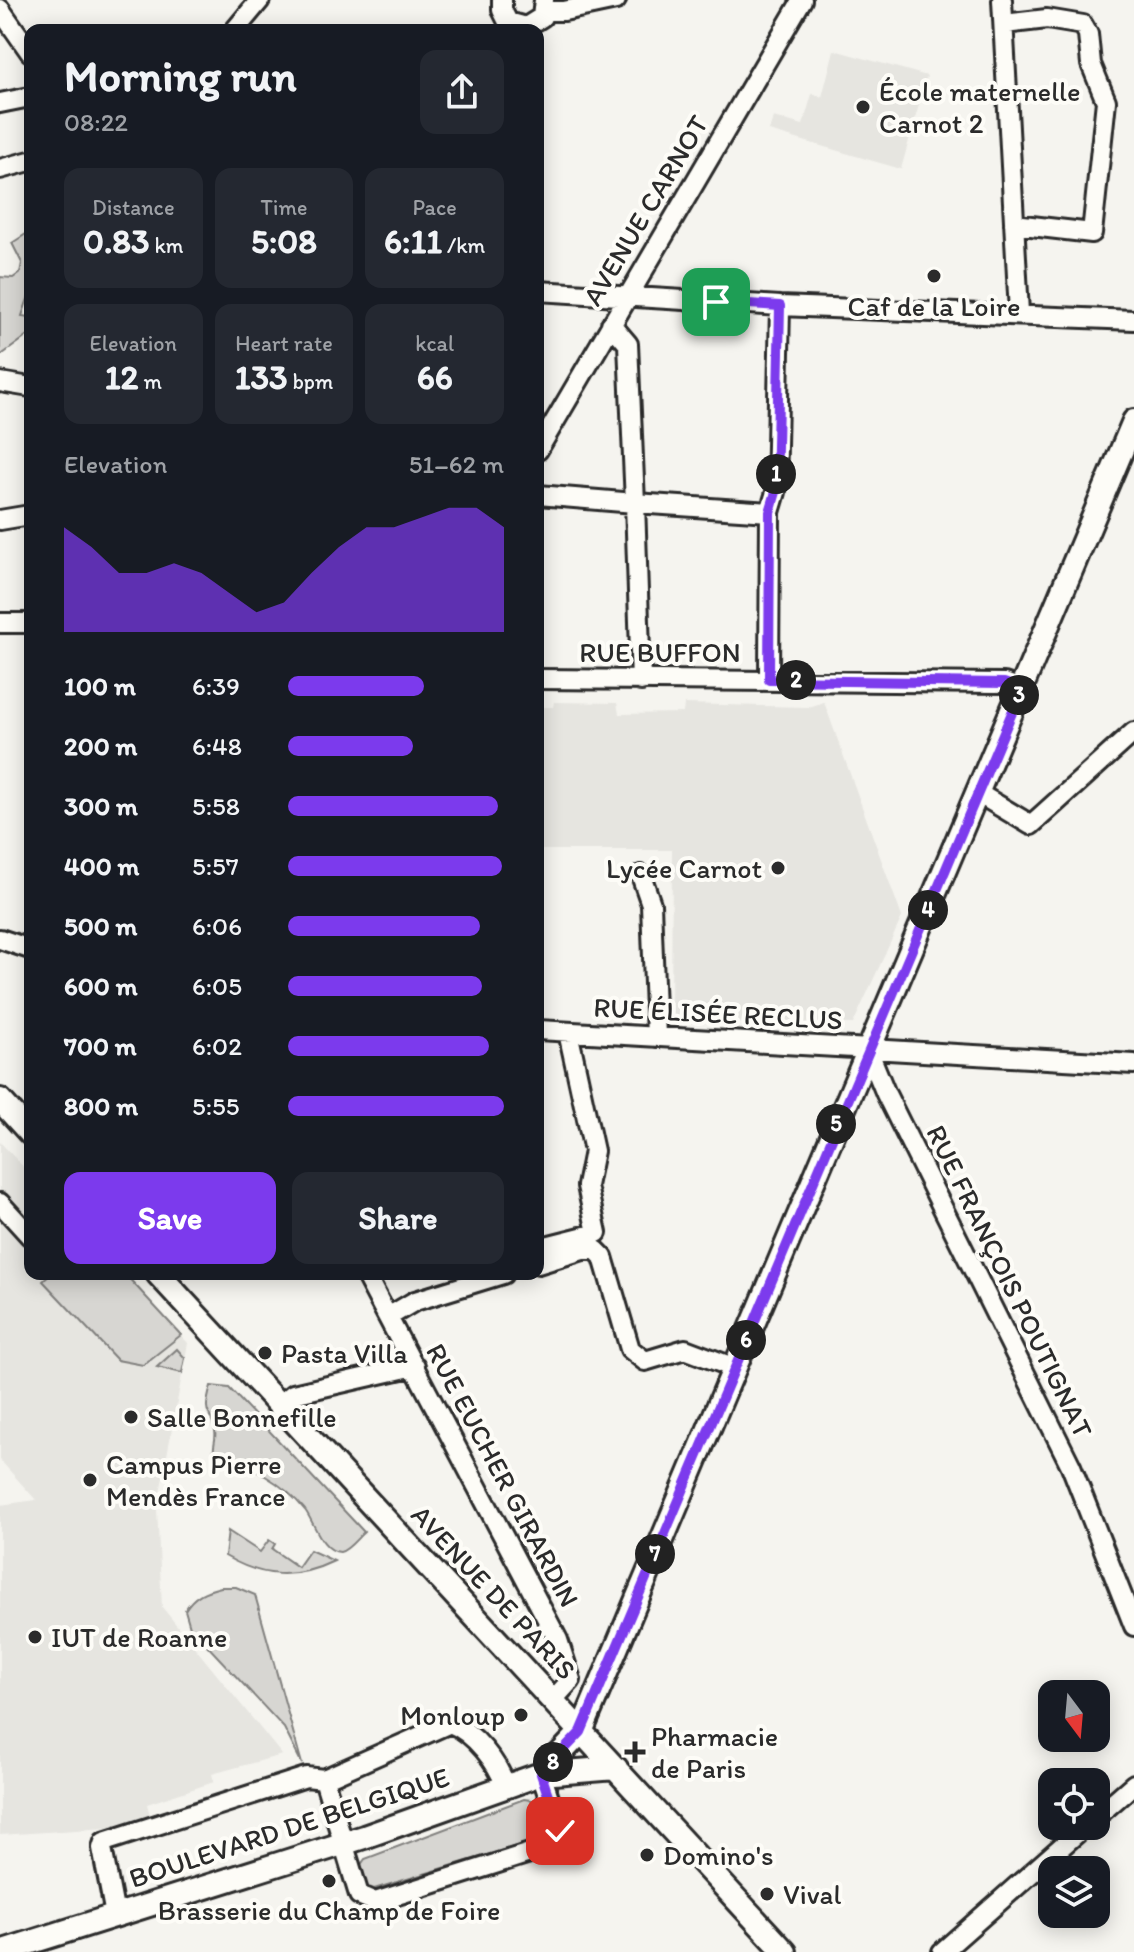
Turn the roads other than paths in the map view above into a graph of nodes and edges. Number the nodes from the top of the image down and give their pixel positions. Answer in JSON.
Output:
{"nodes":[{"id":1,"x":260,"y":0,"type":"edge"},
{"id":2,"x":502,"y":0,"type":"edge"},
{"id":3,"x":616,"y":0,"type":"edge"},
{"id":4,"x":802,"y":0,"type":"edge"},
{"id":5,"x":1002,"y":0,"type":"edge"},
{"id":6,"x":544,"y":6,"type":"edge"},
{"id":7,"x":0,"y":9,"type":"edge"},
{"id":8,"x":240,"y":24,"type":"edge"},
{"id":9,"x":501,"y":24,"type":"edge"},
{"id":10,"x":533,"y":24,"type":"edge"},
{"id":11,"x":1004,"y":24,"type":"junction"},
{"id":12,"x":24,"y":43,"type":"edge"},
{"id":13,"x":24,"y":98,"type":"edge"},
{"id":14,"x":0,"y":103,"type":"edge"},
{"id":15,"x":24,"y":163,"type":"edge"},
{"id":16,"x":0,"y":169,"type":"edge"},
{"id":17,"x":1014,"y":224,"type":"junction"},
{"id":18,"x":544,"y":291,"type":"edge"},
{"id":19,"x":626,"y":298,"type":"junction"},
{"id":20,"x":780,"y":306,"type":"junction"},
{"id":21,"x":1019,"y":313,"type":"junction"},
{"id":22,"x":1134,"y":320,"type":"edge"},
{"id":23,"x":611,"y":324,"type":"junction"},
{"id":24,"x":0,"y":382,"type":"edge"},
{"id":25,"x":24,"y":386,"type":"edge"},
{"id":26,"x":1134,"y":421,"type":"edge"},
{"id":27,"x":544,"y":440,"type":"edge"},
{"id":28,"x":544,"y":495,"type":"edge"},
{"id":29,"x":635,"y":503,"type":"junction"},
{"id":30,"x":770,"y":512,"type":"junction"},
{"id":31,"x":24,"y":516,"type":"edge"},
{"id":32,"x":0,"y":520,"type":"edge"},
{"id":33,"x":0,"y":623,"type":"edge"},
{"id":34,"x":24,"y":623,"type":"edge"},
{"id":35,"x":544,"y":679,"type":"edge"},
{"id":36,"x":769,"y":680,"type":"junction"},
{"id":37,"x":641,"y":681,"type":"junction"},
{"id":38,"x":1022,"y":689,"type":"junction"},
{"id":39,"x":1134,"y":732,"type":"edge"},
{"id":40,"x":976,"y":792,"type":"junction"},
{"id":41,"x":641,"y":875,"type":"dead end"},
{"id":42,"x":0,"y":939,"type":"edge"},
{"id":43,"x":24,"y":947,"type":"edge"},
{"id":44,"x":544,"y":1030,"type":"edge"},
{"id":45,"x":568,"y":1032,"type":"junction"},
{"id":46,"x":656,"y":1037,"type":"junction"},
{"id":47,"x":868,"y":1050,"type":"junction"},
{"id":48,"x":1133,"y":1068,"type":"edge"},
{"id":49,"x":0,"y":1100,"type":"edge"},
{"id":50,"x":24,"y":1126,"type":"edge"},
{"id":51,"x":0,"y":1203,"type":"edge"},
{"id":52,"x":24,"y":1229,"type":"edge"},
{"id":53,"x":544,"y":1246,"type":"edge"},
{"id":54,"x":544,"y":1262,"type":"edge"},
{"id":55,"x":164,"y":1280,"type":"edge"},
{"id":56,"x":368,"y":1280,"type":"edge"},
{"id":57,"x":483,"y":1280,"type":"edge"},
{"id":58,"x":388,"y":1317,"type":"junction"},
{"id":59,"x":415,"y":1366,"type":"junction"},
{"id":60,"x":735,"y":1368,"type":"junction"},
{"id":61,"x":281,"y":1404,"type":"junction"},
{"id":62,"x":1134,"y":1626,"type":"edge"},
{"id":63,"x":603,"y":1676,"type":"junction"},
{"id":64,"x":571,"y":1680,"type":"junction"},
{"id":65,"x":553,"y":1700,"type":"junction"},
{"id":66,"x":581,"y":1732,"type":"junction"},
{"id":67,"x":616,"y":1768,"type":"junction"},
{"id":68,"x":541,"y":1774,"type":"junction"},
{"id":69,"x":324,"y":1779,"type":"junction"},
{"id":70,"x":1134,"y":1784,"type":"edge"},
{"id":71,"x":506,"y":1787,"type":"junction"},
{"id":72,"x":1110,"y":1805,"type":"edge"},
{"id":73,"x":1069,"y":1840,"type":"edge"},
{"id":74,"x":342,"y":1845,"type":"junction"},
{"id":75,"x":115,"y":1915,"type":"junction"},
{"id":76,"x":0,"y":1952,"type":"edge"},
{"id":77,"x":785,"y":1952,"type":"edge"},
{"id":78,"x":942,"y":1952,"type":"edge"}],
"edges":[{"from":1,"to":8,"type":"street"},
{"from":2,"to":9,"type":"street"},
{"from":3,"to":6,"type":"street"},
{"from":4,"to":19,"type":"street","name":"AVENUE CARNOT"},
{"from":5,"to":11,"type":"street"},
{"from":6,"to":10,"type":"street"},
{"from":7,"to":12,"type":"street"},
{"from":11,"to":17,"type":"street"},
{"from":11,"to":17,"type":"street"},
{"from":13,"to":14,"type":"street"},
{"from":15,"to":16,"type":"street"},
{"from":17,"to":21,"type":"street"},
{"from":18,"to":19,"type":"street"},
{"from":19,"to":20,"type":"street"},
{"from":19,"to":23,"type":"street","name":"AVENUE CARNOT"},
{"from":20,"to":21,"type":"street"},
{"from":20,"to":30,"type":"street"},
{"from":21,"to":22,"type":"street"},
{"from":23,"to":27,"type":"street","name":"AVENUE CARNOT"},
{"from":23,"to":29,"type":"street"},
{"from":24,"to":25,"type":"street"},
{"from":26,"to":38,"type":"main road"},
{"from":28,"to":29,"type":"street"},
{"from":29,"to":30,"type":"street"},
{"from":29,"to":37,"type":"street"},
{"from":30,"to":36,"type":"street"},
{"from":31,"to":32,"type":"street"},
{"from":33,"to":34,"type":"street"},
{"from":35,"to":37,"type":"street","name":"RUE BUFFON"},
{"from":36,"to":37,"type":"street","name":"RUE BUFFON"},
{"from":36,"to":38,"type":"street","name":"RUE BUFFON"},
{"from":38,"to":40,"type":"main road"},
{"from":39,"to":40,"type":"street"},
{"from":40,"to":47,"type":"main road"},
{"from":41,"to":46,"type":"street"},
{"from":42,"to":43,"type":"street"},
{"from":44,"to":45,"type":"street","name":"RUE ÉLISÉE RECLUS"},
{"from":45,"to":46,"type":"street","name":"RUE ÉLISÉE RECLUS"},
{"from":45,"to":53,"type":"street"},
{"from":46,"to":47,"type":"street","name":"RUE ÉLISÉE RECLUS"},
{"from":47,"to":48,"type":"street","name":"RUE ÉLISÉE RECLUS"},
{"from":47,"to":60,"type":"main road"},
{"from":47,"to":62,"type":"street","name":"RUE FRANÇOIS POUTIGNAT"},
{"from":49,"to":50,"type":"main road"},
{"from":51,"to":52,"type":"street"},
{"from":54,"to":60,"type":"street"},
{"from":55,"to":61,"type":"main road","name":"AVENUE DE PARIS"},
{"from":56,"to":58,"type":"street","name":"RUE EUCHER GIRARDIN"},
{"from":57,"to":58,"type":"street"},
{"from":58,"to":59,"type":"street","name":"RUE EUCHER GIRARDIN"},
{"from":59,"to":61,"type":"street"},
{"from":59,"to":64,"type":"street","name":"RUE EUCHER GIRARDIN"},
{"from":60,"to":63,"type":"main road"},
{"from":61,"to":65,"type":"main road","name":"AVENUE DE PARIS"},
{"from":63,"to":64,"type":"street"},
{"from":63,"to":66,"type":"main road"},
{"from":64,"to":65,"type":"street"},
{"from":65,"to":66,"type":"main road","name":"AVENUE DE PARIS"},
{"from":66,"to":67,"type":"main road","name":"AVENUE DE PARIS"},
{"from":66,"to":68,"type":"main road","name":"BOULEVARD DE BELGIQUE"},
{"from":67,"to":68,"type":"main road"},
{"from":67,"to":77,"type":"main road","name":"AVENUE DE PARIS"},
{"from":68,"to":71,"type":"main road","name":"BOULEVARD DE BELGIQUE"},
{"from":68,"to":74,"type":"street"},
{"from":69,"to":71,"type":"street"},
{"from":69,"to":74,"type":"street"},
{"from":69,"to":75,"type":"street"},
{"from":70,"to":72,"type":"street"},
{"from":71,"to":74,"type":"main road","name":"BOULEVARD DE BELGIQUE"},
{"from":73,"to":78,"type":"street"},
{"from":74,"to":75,"type":"main road","name":"BOULEVARD DE BELGIQUE"},
{"from":75,"to":76,"type":"main road","name":"BOULEVARD DE BELGIQUE"}]}
